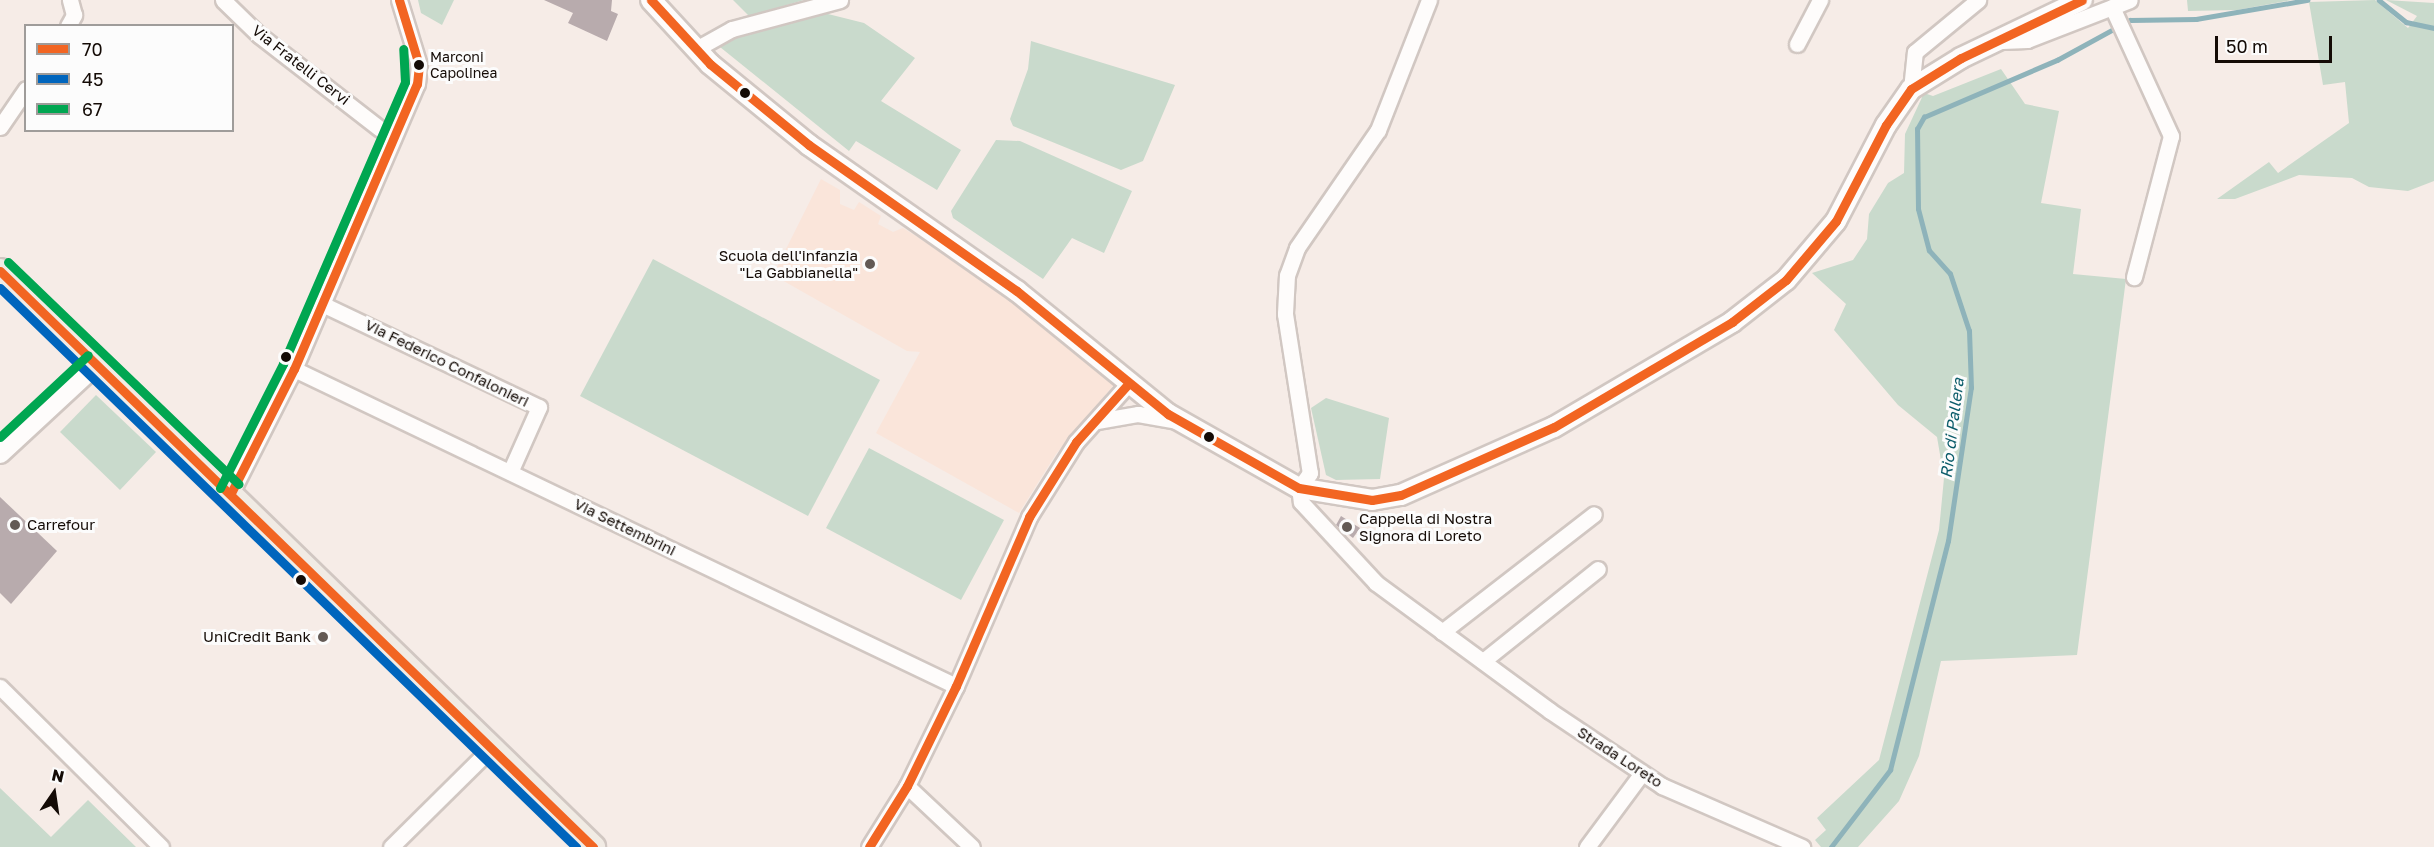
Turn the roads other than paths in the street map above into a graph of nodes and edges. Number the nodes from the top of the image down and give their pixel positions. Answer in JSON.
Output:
{"nodes":[{"id":1,"x":70,"y":0,"type":"edge"},
{"id":2,"x":223,"y":0,"type":"edge"},
{"id":3,"x":399,"y":0,"type":"edge"},
{"id":4,"x":651,"y":0,"type":"edge"},
{"id":5,"x":840,"y":0,"type":"edge"},
{"id":6,"x":1820,"y":0,"type":"edge"},
{"id":7,"x":1978,"y":0,"type":"edge"},
{"id":8,"x":2082,"y":0,"type":"edge"},
{"id":9,"x":2130,"y":0,"type":"edge"},
{"id":10,"x":1426,"y":3,"type":"edge"},
{"id":11,"x":2118,"y":19,"type":"junction"},
{"id":12,"x":69,"y":24,"type":"edge"},
{"id":13,"x":1996,"y":42,"type":"junction"},
{"id":14,"x":1797,"y":44,"type":"dead end"},
{"id":15,"x":696,"y":49,"type":"junction"},
{"id":16,"x":1911,"y":89,"type":"junction"},
{"id":17,"x":24,"y":92,"type":"edge"},
{"id":18,"x":0,"y":127,"type":"edge"},
{"id":19,"x":380,"y":129,"type":"dead end"},
{"id":20,"x":0,"y":272,"type":"edge"},
{"id":21,"x":2134,"y":277,"type":"dead end"},
{"id":22,"x":322,"y":303,"type":"junction"},
{"id":23,"x":96,"y":364,"type":"junction"},
{"id":24,"x":294,"y":369,"type":"junction"},
{"id":25,"x":1128,"y":384,"type":"junction"},
{"id":26,"x":1094,"y":422,"type":"junction"},
{"id":27,"x":1180,"y":422,"type":"junction"},
{"id":28,"x":0,"y":453,"type":"edge"},
{"id":29,"x":510,"y":472,"type":"junction"},
{"id":30,"x":1299,"y":488,"type":"junction"},
{"id":31,"x":231,"y":493,"type":"junction"},
{"id":32,"x":1594,"y":514,"type":"dead end"},
{"id":33,"x":1598,"y":570,"type":"dead end"},
{"id":34,"x":1442,"y":632,"type":"junction"},
{"id":35,"x":1483,"y":661,"type":"junction"},
{"id":36,"x":956,"y":686,"type":"junction"},
{"id":37,"x":0,"y":687,"type":"edge"},
{"id":38,"x":492,"y":747,"type":"junction"},
{"id":39,"x":1642,"y":773,"type":"junction"},
{"id":40,"x":907,"y":786,"type":"junction"},
{"id":41,"x":161,"y":847,"type":"edge"},
{"id":42,"x":391,"y":847,"type":"edge"},
{"id":43,"x":593,"y":847,"type":"edge"},
{"id":44,"x":869,"y":847,"type":"edge"},
{"id":45,"x":972,"y":847,"type":"edge"},
{"id":46,"x":1587,"y":847,"type":"edge"},
{"id":47,"x":1802,"y":847,"type":"edge"}],
"edges":[{"from":1,"to":12,"type":"street"},
{"from":2,"to":19,"type":"street","name":"Via Fratelli Cervi"},
{"from":3,"to":22,"type":"street"},
{"from":4,"to":15,"type":"street"},
{"from":5,"to":15,"type":"street"},
{"from":6,"to":14,"type":"street"},
{"from":7,"to":16,"type":"street"},
{"from":8,"to":13,"type":"street"},
{"from":9,"to":11,"type":"street"},
{"from":10,"to":30,"type":"street"},
{"from":11,"to":13,"type":"street"},
{"from":11,"to":21,"type":"street"},
{"from":13,"to":16,"type":"street"},
{"from":15,"to":25,"type":"street"},
{"from":16,"to":30,"type":"street"},
{"from":17,"to":18,"type":"street"},
{"from":20,"to":23,"type":"main road"},
{"from":22,"to":24,"type":"street"},
{"from":22,"to":29,"type":"street","name":"Via Federico Confalonieri"},
{"from":23,"to":28,"type":"street"},
{"from":23,"to":31,"type":"main road"},
{"from":24,"to":29,"type":"street","name":"Via Settembrini"},
{"from":24,"to":31,"type":"street"},
{"from":25,"to":26,"type":"street"},
{"from":25,"to":27,"type":"street"},
{"from":26,"to":27,"type":"street"},
{"from":26,"to":36,"type":"street"},
{"from":27,"to":30,"type":"street"},
{"from":29,"to":36,"type":"street","name":"Via Settembrini"},
{"from":30,"to":34,"type":"street","name":"Strada Loreto"},
{"from":31,"to":38,"type":"main road"},
{"from":32,"to":34,"type":"street"},
{"from":33,"to":35,"type":"street"},
{"from":34,"to":35,"type":"street","name":"Strada Loreto"},
{"from":35,"to":39,"type":"street","name":"Strada Loreto"},
{"from":36,"to":40,"type":"street"},
{"from":37,"to":41,"type":"street"},
{"from":38,"to":42,"type":"street"},
{"from":38,"to":43,"type":"main road"},
{"from":39,"to":46,"type":"street"},
{"from":39,"to":47,"type":"street","name":"Strada Loreto"},
{"from":40,"to":44,"type":"street"},
{"from":40,"to":45,"type":"street"}]}
